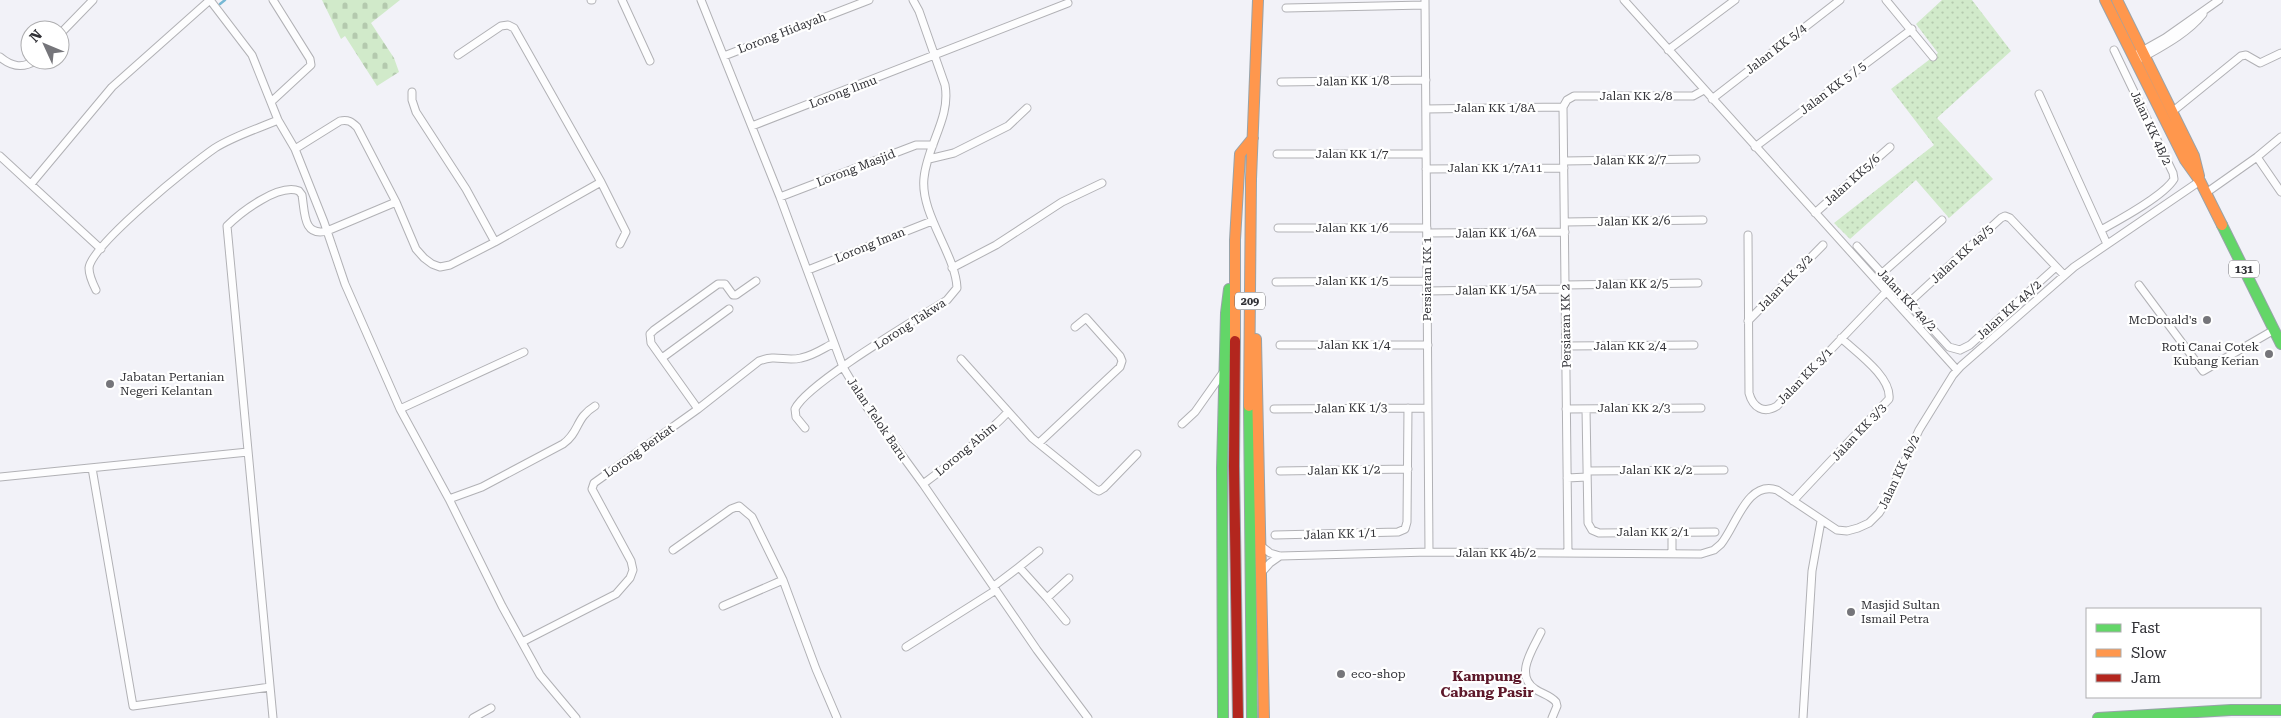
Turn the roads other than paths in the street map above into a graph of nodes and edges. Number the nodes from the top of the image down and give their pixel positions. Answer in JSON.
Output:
{"nodes":[{"id":1,"x":93,"y":0,"type":"edge"},
{"id":2,"x":210,"y":0,"type":"edge"},
{"id":3,"x":273,"y":0,"type":"edge"},
{"id":4,"x":622,"y":0,"type":"edge"},
{"id":5,"x":701,"y":0,"type":"edge"},
{"id":6,"x":868,"y":0,"type":"edge"},
{"id":7,"x":913,"y":0,"type":"edge"},
{"id":8,"x":1258,"y":0,"type":"edge"},
{"id":9,"x":1735,"y":0,"type":"edge"},
{"id":10,"x":1840,"y":0,"type":"edge"},
{"id":11,"x":1886,"y":0,"type":"edge"},
{"id":12,"x":2105,"y":0,"type":"edge"},
{"id":13,"x":2117,"y":0,"type":"edge"},
{"id":14,"x":2219,"y":0,"type":"edge"},
{"id":15,"x":1626,"y":1,"type":"edge"},
{"id":16,"x":1425,"y":2,"type":"edge"},
{"id":17,"x":1068,"y":3,"type":"dead end"},
{"id":18,"x":1404,"y":3,"type":"edge"},
{"id":19,"x":1286,"y":8,"type":"dead end"},
{"id":20,"x":70,"y":24,"type":"edge"},
{"id":21,"x":1912,"y":29,"type":"junction"},
{"id":22,"x":1668,"y":50,"type":"junction"},
{"id":23,"x":2114,"y":50,"type":"dead end"},
{"id":24,"x":2281,"y":53,"type":"edge"},
{"id":25,"x":458,"y":54,"type":"dead end"},
{"id":26,"x":724,"y":56,"type":"junction"},
{"id":27,"x":2139,"y":56,"type":"junction"},
{"id":28,"x":0,"y":57,"type":"edge"},
{"id":29,"x":934,"y":57,"type":"junction"},
{"id":30,"x":1933,"y":57,"type":"dead end"},
{"id":31,"x":650,"y":61,"type":"dead end"},
{"id":32,"x":20,"y":66,"type":"edge"},
{"id":33,"x":1426,"y":80,"type":"junction"},
{"id":34,"x":1281,"y":82,"type":"dead end"},
{"id":35,"x":2146,"y":82,"type":"junction"},
{"id":36,"x":2133,"y":89,"type":"junction"},
{"id":37,"x":1704,"y":90,"type":"junction"},
{"id":38,"x":412,"y":92,"type":"dead end"},
{"id":39,"x":2039,"y":94,"type":"dead end"},
{"id":40,"x":1712,"y":99,"type":"junction"},
{"id":41,"x":1567,"y":100,"type":"joint"},
{"id":42,"x":271,"y":102,"type":"junction"},
{"id":43,"x":1027,"y":108,"type":"dead end"},
{"id":44,"x":1563,"y":108,"type":"junction"},
{"id":45,"x":1426,"y":109,"type":"junction"},
{"id":46,"x":2172,"y":112,"type":"junction"},
{"id":47,"x":278,"y":120,"type":"junction"},
{"id":48,"x":752,"y":126,"type":"junction"},
{"id":49,"x":2281,"y":137,"type":"edge"},
{"id":50,"x":1253,"y":138,"type":"junction"},
{"id":51,"x":933,"y":145,"type":"junction"},
{"id":52,"x":1755,"y":147,"type":"junction"},
{"id":53,"x":1890,"y":147,"type":"dead end"},
{"id":54,"x":295,"y":149,"type":"junction"},
{"id":55,"x":1277,"y":154,"type":"dead end"},
{"id":56,"x":1426,"y":154,"type":"junction"},
{"id":57,"x":0,"y":156,"type":"edge"},
{"id":58,"x":2257,"y":158,"type":"junction"},
{"id":59,"x":929,"y":159,"type":"junction"},
{"id":60,"x":1696,"y":159,"type":"dead end"},
{"id":61,"x":1564,"y":164,"type":"junction"},
{"id":62,"x":1426,"y":169,"type":"junction"},
{"id":63,"x":2200,"y":181,"type":"junction"},
{"id":64,"x":601,"y":182,"type":"junction"},
{"id":65,"x":31,"y":184,"type":"junction"},
{"id":66,"x":1102,"y":184,"type":"dead end"},
{"id":67,"x":2281,"y":192,"type":"edge"},
{"id":68,"x":2206,"y":193,"type":"junction"},
{"id":69,"x":780,"y":197,"type":"junction"},
{"id":70,"x":396,"y":202,"type":"junction"},
{"id":71,"x":1815,"y":213,"type":"junction"},
{"id":72,"x":1703,"y":220,"type":"dead end"},
{"id":73,"x":1942,"y":220,"type":"dead end"},
{"id":74,"x":932,"y":221,"type":"junction"},
{"id":75,"x":1564,"y":222,"type":"junction"},
{"id":76,"x":1278,"y":228,"type":"dead end"},
{"id":77,"x":2101,"y":230,"type":"junction"},
{"id":78,"x":327,"y":231,"type":"junction"},
{"id":79,"x":1427,"y":231,"type":"junction"},
{"id":80,"x":1565,"y":232,"type":"junction"},
{"id":81,"x":1748,"y":235,"type":"dead end"},
{"id":82,"x":1251,"y":238,"type":"junction"},
{"id":83,"x":1235,"y":240,"type":"junction"},
{"id":84,"x":495,"y":242,"type":"junction"},
{"id":85,"x":620,"y":244,"type":"dead end"},
{"id":86,"x":2107,"y":244,"type":"junction"},
{"id":87,"x":1822,"y":245,"type":"dead end"},
{"id":88,"x":1857,"y":246,"type":"dead end"},
{"id":89,"x":101,"y":249,"type":"junction"},
{"id":90,"x":2056,"y":266,"type":"junction"},
{"id":91,"x":952,"y":268,"type":"junction"},
{"id":92,"x":808,"y":270,"type":"junction"},
{"id":93,"x":1882,"y":273,"type":"junction"},
{"id":94,"x":2064,"y":275,"type":"junction"},
{"id":95,"x":1875,"y":279,"type":"junction"},
{"id":96,"x":756,"y":281,"type":"dead end"},
{"id":97,"x":1427,"y":281,"type":"junction"},
{"id":98,"x":1276,"y":282,"type":"dead end"},
{"id":99,"x":1698,"y":283,"type":"dead end"},
{"id":100,"x":2139,"y":285,"type":"dead end"},
{"id":101,"x":1565,"y":287,"type":"junction"},
{"id":102,"x":96,"y":290,"type":"dead end"},
{"id":103,"x":1428,"y":291,"type":"junction"},
{"id":104,"x":1886,"y":292,"type":"junction"},
{"id":105,"x":1909,"y":303,"type":"junction"},
{"id":106,"x":729,"y":309,"type":"dead end"},
{"id":107,"x":1902,"y":309,"type":"junction"},
{"id":108,"x":1748,"y":321,"type":"junction"},
{"id":109,"x":1075,"y":327,"type":"dead end"},
{"id":110,"x":2274,"y":330,"type":"junction"},
{"id":111,"x":1842,"y":338,"type":"junction"},
{"id":112,"x":834,"y":343,"type":"junction"},
{"id":113,"x":2281,"y":344,"type":"edge"},
{"id":114,"x":1280,"y":345,"type":"dead end"},
{"id":115,"x":1428,"y":345,"type":"junction"},
{"id":116,"x":1694,"y":345,"type":"dead end"},
{"id":117,"x":1566,"y":346,"type":"junction"},
{"id":118,"x":1960,"y":350,"type":"junction"},
{"id":119,"x":524,"y":352,"type":"dead end"},
{"id":120,"x":662,"y":358,"type":"junction"},
{"id":121,"x":962,"y":358,"type":"dead end"},
{"id":122,"x":843,"y":367,"type":"junction"},
{"id":123,"x":1959,"y":368,"type":"junction"},
{"id":124,"x":1225,"y":369,"type":"junction"},
{"id":125,"x":596,"y":406,"type":"dead end"},
{"id":126,"x":1408,"y":408,"type":"junction"},
{"id":127,"x":1428,"y":408,"type":"junction"},
{"id":128,"x":1701,"y":408,"type":"dead end"},
{"id":129,"x":400,"y":409,"type":"junction"},
{"id":130,"x":698,"y":409,"type":"junction"},
{"id":131,"x":1274,"y":409,"type":"dead end"},
{"id":132,"x":1566,"y":409,"type":"junction"},
{"id":133,"x":1586,"y":409,"type":"junction"},
{"id":134,"x":1008,"y":412,"type":"junction"},
{"id":135,"x":1182,"y":424,"type":"dead end"},
{"id":136,"x":805,"y":428,"type":"dead end"},
{"id":137,"x":1038,"y":443,"type":"junction"},
{"id":138,"x":248,"y":452,"type":"junction"},
{"id":139,"x":1137,"y":454,"type":"dead end"},
{"id":140,"x":92,"y":468,"type":"junction"},
{"id":141,"x":1408,"y":469,"type":"junction"},
{"id":142,"x":1724,"y":470,"type":"dead end"},
{"id":143,"x":1280,"y":471,"type":"dead end"},
{"id":144,"x":1587,"y":474,"type":"junction"},
{"id":145,"x":0,"y":477,"type":"edge"},
{"id":146,"x":1567,"y":478,"type":"junction"},
{"id":147,"x":922,"y":484,"type":"junction"},
{"id":148,"x":449,"y":499,"type":"junction"},
{"id":149,"x":1793,"y":501,"type":"junction"},
{"id":150,"x":1821,"y":521,"type":"junction"},
{"id":151,"x":1672,"y":532,"type":"junction"},
{"id":152,"x":1715,"y":532,"type":"dead end"},
{"id":153,"x":1275,"y":535,"type":"dead end"},
{"id":154,"x":1261,"y":546,"type":"junction"},
{"id":155,"x":672,"y":550,"type":"dead end"},
{"id":156,"x":1039,"y":551,"type":"dead end"},
{"id":157,"x":1429,"y":552,"type":"junction"},
{"id":158,"x":1568,"y":553,"type":"junction"},
{"id":159,"x":1672,"y":554,"type":"junction"},
{"id":160,"x":1280,"y":556,"type":"junction"},
{"id":161,"x":1019,"y":567,"type":"junction"},
{"id":162,"x":1262,"y":572,"type":"junction"},
{"id":163,"x":1069,"y":578,"type":"dead end"},
{"id":164,"x":783,"y":580,"type":"junction"},
{"id":165,"x":994,"y":588,"type":"junction"},
{"id":166,"x":1047,"y":598,"type":"junction"},
{"id":167,"x":723,"y":606,"type":"dead end"},
{"id":168,"x":1066,"y":621,"type":"dead end"},
{"id":169,"x":1541,"y":632,"type":"dead end"},
{"id":170,"x":522,"y":642,"type":"junction"},
{"id":171,"x":906,"y":647,"type":"dead end"},
{"id":172,"x":270,"y":687,"type":"junction"},
{"id":173,"x":491,"y":708,"type":"dead end"},
{"id":174,"x":2281,"y":710,"type":"edge"},
{"id":175,"x":273,"y":718,"type":"edge"},
{"id":176,"x":474,"y":718,"type":"edge"},
{"id":177,"x":576,"y":718,"type":"edge"},
{"id":178,"x":837,"y":718,"type":"edge"},
{"id":179,"x":1088,"y":718,"type":"edge"},
{"id":180,"x":1223,"y":718,"type":"edge"},
{"id":181,"x":1238,"y":718,"type":"edge"},
{"id":182,"x":1252,"y":718,"type":"edge"},
{"id":183,"x":1264,"y":718,"type":"edge"},
{"id":184,"x":1552,"y":718,"type":"edge"},
{"id":185,"x":1803,"y":718,"type":"edge"},
{"id":186,"x":2098,"y":718,"type":"edge"},
{"id":187,"x":2103,"y":718,"type":"edge"}],
"edges":[{"from":1,"to":20,"type":"street"},
{"from":2,"to":42,"type":"street"},
{"from":2,"to":65,"type":"street"},
{"from":3,"to":42,"type":"street"},
{"from":4,"to":31,"type":"street"},
{"from":5,"to":26,"type":"street","name":"Jalan Telok Baru"},
{"from":6,"to":26,"type":"street","name":"Lorong Hidayah"},
{"from":7,"to":29,"type":"street","name":"Lorong Takwa"},
{"from":8,"to":50,"type":"main road","number":"209"},
{"from":9,"to":22,"type":"street"},
{"from":10,"to":40,"type":"street","name":"Jalan KK 5/4"},
{"from":11,"to":21,"type":"street"},
{"from":12,"to":27,"type":"main road","number":"131"},
{"from":13,"to":27,"type":"main road","number":"131"},
{"from":14,"to":27,"type":"street"},
{"from":15,"to":22,"type":"street"},
{"from":16,"to":18,"type":"street"},
{"from":16,"to":33,"type":"street","name":"Persiaran KK 1"},
{"from":17,"to":29,"type":"street","name":"Lorong Ilmu"},
{"from":18,"to":19,"type":"street"},
{"from":21,"to":30,"type":"street"},
{"from":21,"to":52,"type":"street","name":"Jalan KK 5 / 5"},
{"from":22,"to":37,"type":"street"},
{"from":23,"to":36,"type":"street","name":"Jalan KK 4B/2"},
{"from":24,"to":46,"type":"street","name":"Jalan KK 4B/2"},
{"from":25,"to":64,"type":"street"},
{"from":26,"to":48,"type":"street","name":"Jalan Telok Baru"},
{"from":27,"to":35,"type":"main road","number":"131"},
{"from":27,"to":46,"type":"main road","number":"131"},
{"from":28,"to":32,"type":"street"},
{"from":29,"to":48,"type":"street","name":"Lorong Ilmu"},
{"from":29,"to":51,"type":"street","name":"Lorong Takwa"},
{"from":33,"to":34,"type":"street","name":"Jalan KK 1/8"},
{"from":33,"to":45,"type":"street","name":"Persiaran KK 1"},
{"from":35,"to":36,"type":"street"},
{"from":35,"to":63,"type":"main road","number":"131"},
{"from":36,"to":77,"type":"street","name":"Jalan KK 4B/2"},
{"from":37,"to":40,"type":"street"},
{"from":37,"to":41,"type":"street","name":"Jalan KK 2/8"},
{"from":38,"to":84,"type":"street"},
{"from":39,"to":77,"type":"street"},
{"from":40,"to":52,"type":"street"},
{"from":41,"to":44,"type":"street","name":"Persiaran KK 2"},
{"from":42,"to":47,"type":"street"},
{"from":43,"to":59,"type":"street"},
{"from":44,"to":45,"type":"street","name":"Jalan KK 1/8A"},
{"from":44,"to":61,"type":"street","name":"Persiaran KK 2"},
{"from":45,"to":56,"type":"street","name":"Persiaran KK 1"},
{"from":46,"to":63,"type":"main road","number":"131"},
{"from":47,"to":54,"type":"street"},
{"from":47,"to":89,"type":"street"},
{"from":48,"to":69,"type":"street","name":"Jalan Telok Baru"},
{"from":49,"to":58,"type":"street"},
{"from":50,"to":82,"type":"main road","number":"209"},
{"from":50,"to":83,"type":"main road","number":"209"},
{"from":51,"to":59,"type":"street","name":"Lorong Takwa"},
{"from":51,"to":69,"type":"street","name":"Lorong Masjid"},
{"from":52,"to":71,"type":"street"},
{"from":53,"to":71,"type":"street","name":"Jalan KK5/6"},
{"from":54,"to":70,"type":"street"},
{"from":54,"to":78,"type":"street"},
{"from":55,"to":56,"type":"street","name":"Jalan KK 1/7"},
{"from":56,"to":62,"type":"street","name":"Persiaran KK 1"},
{"from":57,"to":65,"type":"street"},
{"from":58,"to":67,"type":"street"},
{"from":58,"to":68,"type":"street"},
{"from":59,"to":74,"type":"street","name":"Lorong Takwa"},
{"from":60,"to":61,"type":"street","name":"Jalan KK 2/7"},
{"from":61,"to":62,"type":"street","name":"Jalan KK 1/7A11"},
{"from":61,"to":75,"type":"street","name":"Persiaran KK 2"},
{"from":62,"to":79,"type":"street","name":"Persiaran KK 1"},
{"from":63,"to":68,"type":"main road","number":"131"},
{"from":63,"to":86,"type":"street","name":"Jalan KK 4b/2"},
{"from":64,"to":84,"type":"street"},
{"from":64,"to":85,"type":"street"},
{"from":65,"to":89,"type":"street"},
{"from":66,"to":91,"type":"street"},
{"from":68,"to":110,"type":"main road","number":"131"},
{"from":69,"to":92,"type":"street","name":"Jalan Telok Baru"},
{"from":70,"to":78,"type":"street"},
{"from":70,"to":84,"type":"street"},
{"from":71,"to":95,"type":"street"},
{"from":72,"to":75,"type":"street","name":"Jalan KK 2/6"},
{"from":73,"to":93,"type":"street"},
{"from":74,"to":91,"type":"street","name":"Lorong Takwa"},
{"from":74,"to":92,"type":"street","name":"Lorong Iman"},
{"from":75,"to":80,"type":"street","name":"Persiaran KK 2"},
{"from":76,"to":79,"type":"street","name":"Jalan KK 1/6"},
{"from":77,"to":86,"type":"street"},
{"from":78,"to":129,"type":"street"},
{"from":78,"to":138,"type":"street"},
{"from":79,"to":80,"type":"street","name":"Jalan KK 1/6A"},
{"from":79,"to":97,"type":"street","name":"Persiaran KK 1"},
{"from":80,"to":101,"type":"street","name":"Persiaran KK 2"},
{"from":81,"to":108,"type":"street","name":"Jalan KK 3/1"},
{"from":82,"to":154,"type":"main road"},
{"from":82,"to":182,"type":"main road","number":"209"},
{"from":83,"to":124,"type":"main road"},
{"from":83,"to":181,"type":"main road","number":"209"},
{"from":86,"to":94,"type":"street","name":"Jalan KK 4b/2"},
{"from":87,"to":108,"type":"street","name":"Jalan KK 3/2"},
{"from":88,"to":93,"type":"street","name":"Jalan KK 4a/2"},
{"from":89,"to":102,"type":"street"},
{"from":90,"to":94,"type":"street","name":"Jalan KK 4a/5"},
{"from":90,"to":105,"type":"street","name":"Jalan KK 4a/5"},
{"from":90,"to":118,"type":"street","name":"Jalan KK 4A/2"},
{"from":91,"to":122,"type":"street","name":"Lorong Takwa"},
{"from":92,"to":112,"type":"street","name":"Jalan Telok Baru"},
{"from":93,"to":95,"type":"street"},
{"from":93,"to":105,"type":"street","name":"Jalan KK 4a/2"},
{"from":94,"to":123,"type":"street","name":"Jalan KK 4b/2"},
{"from":95,"to":104,"type":"street"},
{"from":96,"to":120,"type":"street"},
{"from":97,"to":98,"type":"street","name":"Jalan KK 1/5"},
{"from":97,"to":103,"type":"street","name":"Persiaran KK 1"},
{"from":99,"to":101,"type":"street","name":"Jalan KK 2/5"},
{"from":100,"to":110,"type":"street"},
{"from":101,"to":103,"type":"street","name":"Jalan KK 1/5A"},
{"from":101,"to":117,"type":"street","name":"Persiaran KK 2"},
{"from":103,"to":115,"type":"street","name":"Persiaran KK 1"},
{"from":104,"to":107,"type":"street"},
{"from":104,"to":111,"type":"street","name":"Jalan KK 3/1"},
{"from":105,"to":107,"type":"street","name":"Jalan KK 4a/5"},
{"from":105,"to":118,"type":"street","name":"Jalan KK 4a/2"},
{"from":106,"to":120,"type":"street"},
{"from":107,"to":123,"type":"street"},
{"from":108,"to":111,"type":"street","name":"Jalan KK 3/1"},
{"from":109,"to":137,"type":"street"},
{"from":110,"to":113,"type":"main road","number":"131"},
{"from":111,"to":149,"type":"street","name":"Jalan KK 3/3"},
{"from":112,"to":122,"type":"street","name":"Jalan Telok Baru"},
{"from":112,"to":130,"type":"street","name":"Lorong Berkat"},
{"from":114,"to":115,"type":"street","name":"Jalan KK 1/4"},
{"from":115,"to":127,"type":"street","name":"Persiaran KK 1"},
{"from":116,"to":117,"type":"street","name":"Jalan KK 2/4"},
{"from":117,"to":132,"type":"street","name":"Persiaran KK 2"},
{"from":118,"to":123,"type":"street"},
{"from":119,"to":129,"type":"street"},
{"from":120,"to":130,"type":"street"},
{"from":121,"to":134,"type":"street"},
{"from":122,"to":136,"type":"street","name":"Lorong Takwa"},
{"from":122,"to":147,"type":"street","name":"Jalan Telok Baru"},
{"from":123,"to":150,"type":"street","name":"Jalan KK 4b/2"},
{"from":124,"to":135,"type":"street"},
{"from":124,"to":180,"type":"main road"},
{"from":125,"to":148,"type":"street"},
{"from":126,"to":127,"type":"street","name":"Jalan KK 1/3"},
{"from":126,"to":131,"type":"street","name":"Jalan KK 1/3"},
{"from":126,"to":141,"type":"street"},
{"from":127,"to":157,"type":"street","name":"Persiaran KK 1"},
{"from":128,"to":133,"type":"street","name":"Jalan KK 2/3"},
{"from":129,"to":148,"type":"street"},
{"from":130,"to":170,"type":"street","name":"Lorong Berkat"},
{"from":132,"to":133,"type":"street","name":"Jalan KK 2/3"},
{"from":132,"to":146,"type":"street","name":"Persiaran KK 2"},
{"from":133,"to":144,"type":"street"},
{"from":134,"to":137,"type":"street"},
{"from":134,"to":147,"type":"street","name":"Lorong Abim"},
{"from":137,"to":139,"type":"street"},
{"from":138,"to":140,"type":"street"},
{"from":138,"to":172,"type":"street"},
{"from":140,"to":145,"type":"street"},
{"from":140,"to":172,"type":"street"},
{"from":141,"to":143,"type":"street","name":"Jalan KK 1/2"},
{"from":141,"to":153,"type":"street","name":"Jalan KK 1/1"},
{"from":142,"to":144,"type":"street","name":"Jalan KK 2/2"},
{"from":144,"to":146,"type":"street","name":"Jalan KK 2/2"},
{"from":144,"to":151,"type":"street","name":"Jalan KK 2/1"},
{"from":146,"to":158,"type":"street","name":"Persiaran KK 2"},
{"from":147,"to":165,"type":"street","name":"Jalan Telok Baru"},
{"from":148,"to":170,"type":"street"},
{"from":149,"to":150,"type":"street","name":"Jalan KK 4b/2"},
{"from":149,"to":159,"type":"street","name":"Jalan KK 4b/2"},
{"from":150,"to":185,"type":"street"},
{"from":151,"to":152,"type":"street","name":"Jalan KK 2/1"},
{"from":151,"to":159,"type":"street"},
{"from":154,"to":160,"type":"street","name":"Jalan KK 4b/2"},
{"from":154,"to":162,"type":"main road"},
{"from":155,"to":164,"type":"street"},
{"from":156,"to":161,"type":"street"},
{"from":157,"to":158,"type":"street","name":"Jalan KK 4b/2"},
{"from":157,"to":160,"type":"street","name":"Jalan KK 4b/2"},
{"from":158,"to":159,"type":"street","name":"Jalan KK 4b/2"},
{"from":160,"to":162,"type":"street"},
{"from":161,"to":165,"type":"street"},
{"from":161,"to":166,"type":"street"},
{"from":162,"to":183,"type":"main road"},
{"from":163,"to":166,"type":"street"},
{"from":164,"to":167,"type":"street"},
{"from":164,"to":178,"type":"street"},
{"from":165,"to":171,"type":"street"},
{"from":165,"to":179,"type":"street","name":"Jalan Telok Baru"},
{"from":166,"to":168,"type":"street"},
{"from":169,"to":184,"type":"street"},
{"from":170,"to":177,"type":"street"},
{"from":172,"to":175,"type":"street"},
{"from":173,"to":176,"type":"street"},
{"from":174,"to":187,"type":"main road"},
{"from":186,"to":187,"type":"main road"}]}
